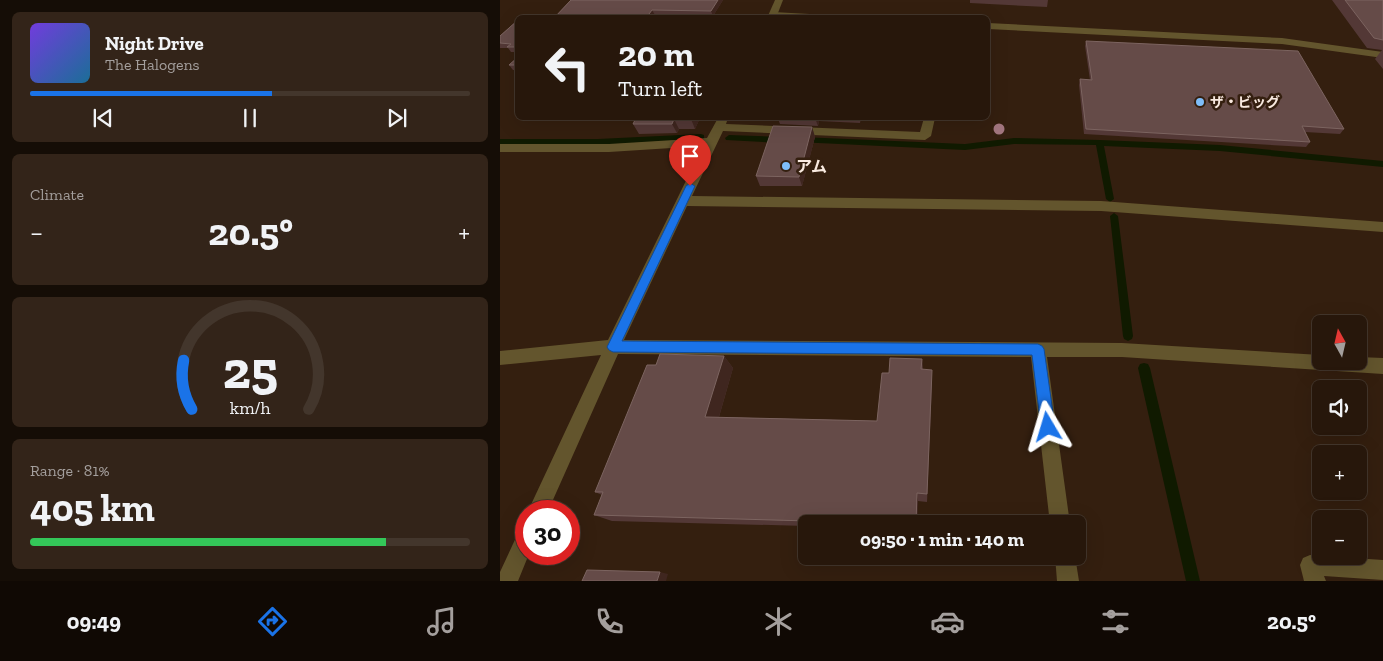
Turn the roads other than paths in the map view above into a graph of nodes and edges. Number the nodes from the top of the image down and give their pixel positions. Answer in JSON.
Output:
{"nodes":[{"id":1,"x":779,"y":0,"type":"edge"},
{"id":2,"x":772,"y":15,"type":"edge"},
{"id":3,"x":990,"y":26,"type":"edge"},
{"id":4,"x":1383,"y":55,"type":"edge"},
{"id":5,"x":929,"y":120,"type":"edge"},
{"id":6,"x":721,"y":122,"type":"edge"},
{"id":7,"x":711,"y":142,"type":"junction"},
{"id":8,"x":500,"y":148,"type":"edge"},
{"id":9,"x":683,"y":201,"type":"junction"},
{"id":10,"x":1383,"y":227,"type":"edge"},
{"id":11,"x":613,"y":347,"type":"junction"},
{"id":12,"x":1038,"y":349,"type":"junction"},
{"id":13,"x":500,"y":358,"type":"edge"},
{"id":14,"x":1383,"y":366,"type":"edge"},
{"id":15,"x":543,"y":500,"type":"edge"},
{"id":16,"x":1059,"y":515,"type":"edge"},
{"id":17,"x":515,"y":563,"type":"edge"},
{"id":18,"x":1065,"y":565,"type":"edge"},
{"id":19,"x":1383,"y":570,"type":"edge"},
{"id":20,"x":507,"y":581,"type":"edge"},
{"id":21,"x":1068,"y":581,"type":"edge"},
{"id":22,"x":1315,"y":581,"type":"edge"}],
"edges":[{"from":1,"to":2,"type":"street"},
{"from":3,"to":4,"type":"street"},
{"from":5,"to":6,"type":"street"},
{"from":6,"to":7,"type":"street"},
{"from":7,"to":8,"type":"street"},
{"from":7,"to":9,"type":"street"},
{"from":9,"to":10,"type":"street"},
{"from":9,"to":11,"type":"street"},
{"from":11,"to":12,"type":"street"},
{"from":11,"to":13,"type":"street"},
{"from":11,"to":15,"type":"street"},
{"from":12,"to":14,"type":"street"},
{"from":12,"to":16,"type":"street"},
{"from":17,"to":20,"type":"street"},
{"from":18,"to":21,"type":"street"},
{"from":19,"to":22,"type":"street"}]}
